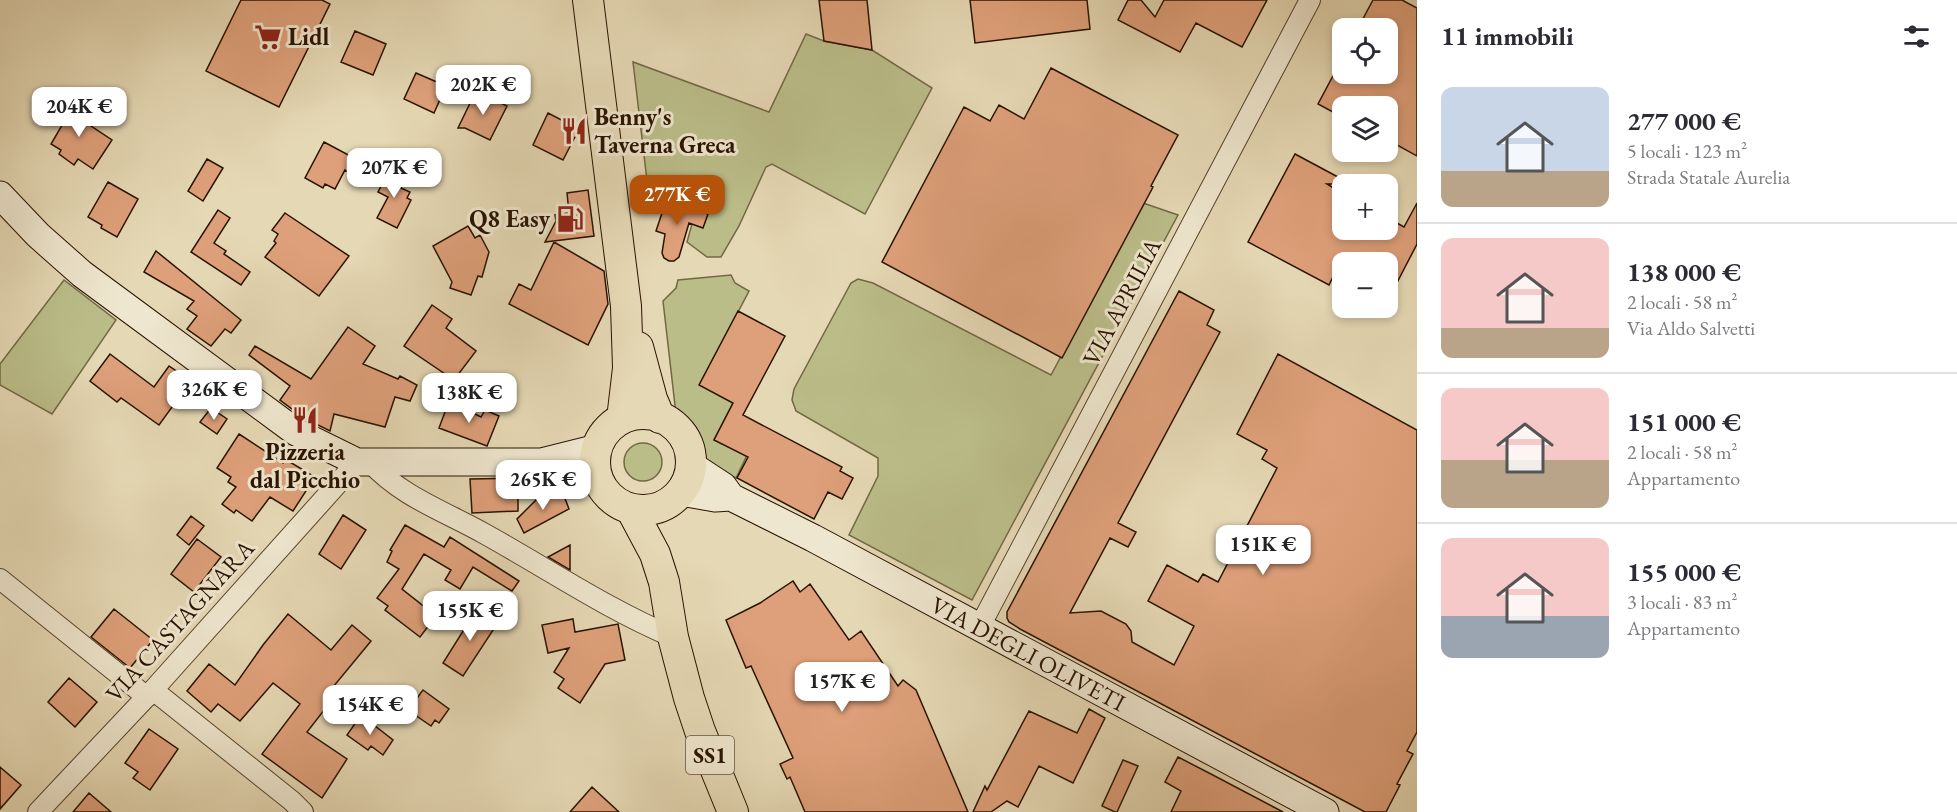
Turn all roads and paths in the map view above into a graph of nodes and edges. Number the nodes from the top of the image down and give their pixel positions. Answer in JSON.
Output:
{"nodes":[{"id":1,"x":588,"y":0,"type":"edge"},
{"id":2,"x":1310,"y":0,"type":"edge"},
{"id":3,"x":0,"y":195,"type":"edge"},
{"id":4,"x":626,"y":306,"type":"junction"},
{"id":5,"x":660,"y":418,"type":"junction"},
{"id":6,"x":622,"y":419,"type":"junction"},
{"id":7,"x":597,"y":448,"type":"junction"},
{"id":8,"x":363,"y":462,"type":"junction"},
{"id":9,"x":541,"y":462,"type":"junction"},
{"id":10,"x":599,"y":481,"type":"junction"},
{"id":11,"x":680,"y":487,"type":"junction"},
{"id":12,"x":631,"y":509,"type":"junction"},
{"id":13,"x":0,"y":579,"type":"edge"},
{"id":14,"x":664,"y":582,"type":"junction"},
{"id":15,"x":979,"y":628,"type":"junction"},
{"id":16,"x":674,"y":637,"type":"junction"},
{"id":17,"x":150,"y":694,"type":"junction"},
{"id":18,"x":38,"y":812,"type":"edge"},
{"id":19,"x":303,"y":812,"type":"edge"},
{"id":20,"x":733,"y":812,"type":"edge"},
{"id":21,"x":1325,"y":812,"type":"edge"}],
"edges":[{"from":1,"to":4,"type":"main road"},
{"from":2,"to":15,"type":"street","name":"VIA APRILIA"},
{"from":3,"to":8,"type":"street"},
{"from":4,"to":5,"type":"main road"},
{"from":4,"to":6,"type":"main road"},
{"from":5,"to":6,"type":"main road"},
{"from":5,"to":11,"type":"main road","number":"SS1"},
{"from":6,"to":7,"type":"main road"},
{"from":7,"to":9,"type":"street"},
{"from":7,"to":10,"type":"main road"},
{"from":8,"to":9,"type":"street"},
{"from":8,"to":16,"type":"street"},
{"from":8,"to":17,"type":"street","name":"VIA CASTAGNARA"},
{"from":9,"to":10,"type":"street"},
{"from":10,"to":12,"type":"main road","number":"SS1"},
{"from":11,"to":12,"type":"main road"},
{"from":11,"to":14,"type":"main road","number":"SS1"},
{"from":11,"to":15,"type":"street","name":"VIA DEGLI OLIVETI"},
{"from":12,"to":14,"type":"main road","number":"SS1"},
{"from":13,"to":17,"type":"street"},
{"from":14,"to":16,"type":"main road","number":"SS1"},
{"from":15,"to":21,"type":"street","name":"VIA DEGLI OLIVETI"},
{"from":16,"to":20,"type":"main road","number":"SS1"},
{"from":17,"to":18,"type":"street","name":"VIA CASTAGNARA"},
{"from":17,"to":19,"type":"street"}]}
